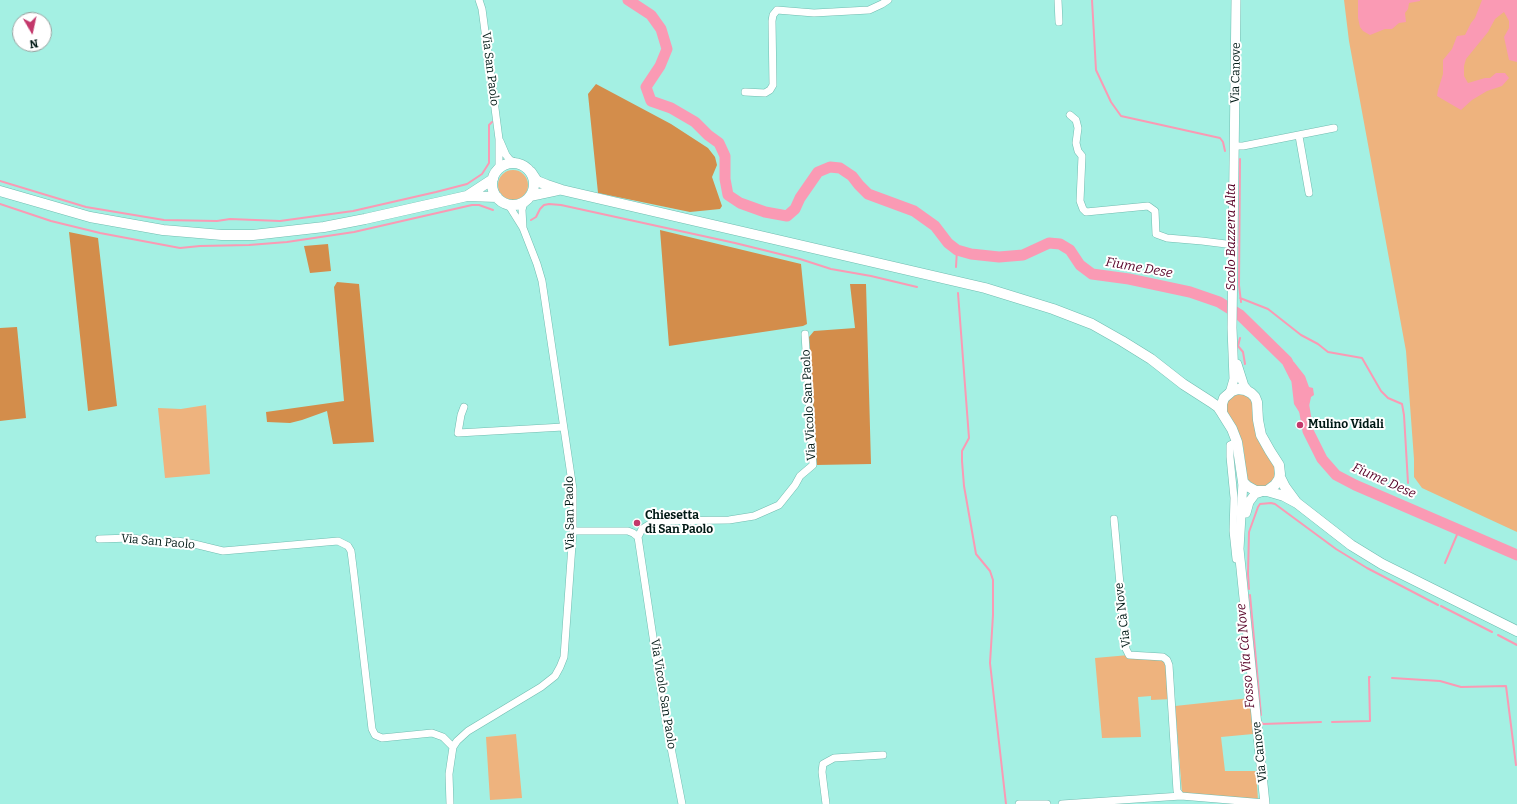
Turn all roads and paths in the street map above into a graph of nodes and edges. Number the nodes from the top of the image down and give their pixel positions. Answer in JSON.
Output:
{"nodes":[{"id":1,"x":479,"y":0,"type":"edge"},
{"id":2,"x":888,"y":0,"type":"edge"},
{"id":3,"x":1058,"y":0,"type":"edge"},
{"id":4,"x":1236,"y":0,"type":"edge"},
{"id":5,"x":1059,"y":22,"type":"dead end"},
{"id":6,"x":745,"y":92,"type":"dead end"},
{"id":7,"x":1070,"y":115,"type":"dead end"},
{"id":8,"x":1334,"y":128,"type":"dead end"},
{"id":9,"x":1298,"y":136,"type":"junction"},
{"id":10,"x":499,"y":139,"type":"junction"},
{"id":11,"x":1235,"y":146,"type":"junction"},
{"id":12,"x":517,"y":164,"type":"junction"},
{"id":13,"x":499,"y":168,"type":"junction"},
{"id":14,"x":530,"y":172,"type":"junction"},
{"id":15,"x":493,"y":179,"type":"junction"},
{"id":16,"x":562,"y":190,"type":"junction"},
{"id":17,"x":0,"y":191,"type":"edge"},
{"id":18,"x":1309,"y":193,"type":"dead end"},
{"id":19,"x":467,"y":196,"type":"junction"},
{"id":20,"x":496,"y":197,"type":"junction"},
{"id":21,"x":527,"y":199,"type":"junction"},
{"id":22,"x":508,"y":204,"type":"junction"},
{"id":23,"x":523,"y":228,"type":"junction"},
{"id":24,"x":1234,"y":245,"type":"junction"},
{"id":25,"x":805,"y":334,"type":"dead end"},
{"id":26,"x":1232,"y":350,"type":"junction"},
{"id":27,"x":1183,"y":384,"type":"junction"},
{"id":28,"x":1249,"y":392,"type":"junction"},
{"id":29,"x":1228,"y":394,"type":"junction"},
{"id":30,"x":464,"y":407,"type":"dead end"},
{"id":31,"x":1222,"y":413,"type":"junction"},
{"id":32,"x":563,"y":427,"type":"junction"},
{"id":33,"x":1237,"y":442,"type":"junction"},
{"id":34,"x":1280,"y":477,"type":"junction"},
{"id":35,"x":1243,"y":482,"type":"junction"},
{"id":36,"x":1264,"y":491,"type":"junction"},
{"id":37,"x":1297,"y":503,"type":"junction"},
{"id":38,"x":1114,"y":519,"type":"dead end"},
{"id":39,"x":573,"y":531,"type":"junction"},
{"id":40,"x":1240,"y":533,"type":"junction"},
{"id":41,"x":638,"y":537,"type":"junction"},
{"id":42,"x":99,"y":539,"type":"dead end"},
{"id":43,"x":1238,"y":577,"type":"dead end"},
{"id":44,"x":1517,"y":631,"type":"edge"},
{"id":45,"x":453,"y":747,"type":"junction"},
{"id":46,"x":883,"y":755,"type":"dead end"},
{"id":47,"x":1181,"y":796,"type":"junction"},
{"id":48,"x":450,"y":804,"type":"edge"},
{"id":49,"x":682,"y":804,"type":"edge"},
{"id":50,"x":826,"y":804,"type":"edge"},
{"id":51,"x":1019,"y":804,"type":"edge"},
{"id":52,"x":1047,"y":804,"type":"edge"},
{"id":53,"x":1062,"y":804,"type":"edge"},
{"id":54,"x":1265,"y":804,"type":"edge"}],
"edges":[{"from":1,"to":10,"type":"street","name":"Via San Paolo"},
{"from":2,"to":6,"type":"street"},
{"from":3,"to":5,"type":"street"},
{"from":4,"to":11,"type":"street","name":"Via Canove"},
{"from":7,"to":24,"type":"street"},
{"from":8,"to":9,"type":"street"},
{"from":9,"to":11,"type":"street"},
{"from":9,"to":18,"type":"street"},
{"from":10,"to":12,"type":"street","name":"Via San Paolo"},
{"from":10,"to":13,"type":"street","name":"Via San Paolo"},
{"from":11,"to":24,"type":"street","name":"Via Canove"},
{"from":12,"to":13,"type":"main road"},
{"from":12,"to":14,"type":"main road"},
{"from":13,"to":15,"type":"main road"},
{"from":14,"to":16,"type":"main road"},
{"from":14,"to":21,"type":"main road"},
{"from":15,"to":19,"type":"main road"},
{"from":15,"to":20,"type":"main road"},
{"from":16,"to":21,"type":"main road"},
{"from":16,"to":27,"type":"main road"},
{"from":17,"to":19,"type":"main road"},
{"from":19,"to":20,"type":"main road"},
{"from":20,"to":22,"type":"main road"},
{"from":21,"to":22,"type":"main road"},
{"from":21,"to":23,"type":"street","name":"Via San Paolo"},
{"from":22,"to":23,"type":"street","name":"Via San Paolo"},
{"from":23,"to":32,"type":"street","name":"Via San Paolo"},
{"from":24,"to":26,"type":"street","name":"Via Canove"},
{"from":25,"to":41,"type":"street","name":"Via Vicolo San Paolo"},
{"from":26,"to":28,"type":"street","name":"Via Canove"},
{"from":26,"to":29,"type":"street","name":"Via Canove"},
{"from":27,"to":29,"type":"main road"},
{"from":27,"to":31,"type":"main road"},
{"from":28,"to":29,"type":"main road"},
{"from":28,"to":34,"type":"main road"},
{"from":29,"to":31,"type":"main road"},
{"from":30,"to":32,"type":"street"},
{"from":31,"to":33,"type":"main road"},
{"from":32,"to":39,"type":"street","name":"Via San Paolo"},
{"from":33,"to":35,"type":"main road"},
{"from":33,"to":43,"type":"street"},
{"from":34,"to":36,"type":"main road"},
{"from":34,"to":37,"type":"main road"},
{"from":35,"to":36,"type":"main road"},
{"from":35,"to":40,"type":"street","name":"Via Canove"},
{"from":36,"to":37,"type":"main road"},
{"from":36,"to":40,"type":"street","name":"Via Canove"},
{"from":37,"to":44,"type":"main road"},
{"from":38,"to":47,"type":"street","name":"Via Cà Nove"},
{"from":39,"to":41,"type":"street"},
{"from":39,"to":45,"type":"street","name":"Via San Paolo"},
{"from":40,"to":54,"type":"street","name":"Via Canove"},
{"from":41,"to":49,"type":"street","name":"Via Vicolo San Paolo"},
{"from":42,"to":45,"type":"street","name":"Via San Paolo"},
{"from":45,"to":48,"type":"street"},
{"from":46,"to":50,"type":"street"},
{"from":47,"to":53,"type":"street"},
{"from":47,"to":54,"type":"street"},
{"from":51,"to":52,"type":"street"}]}
